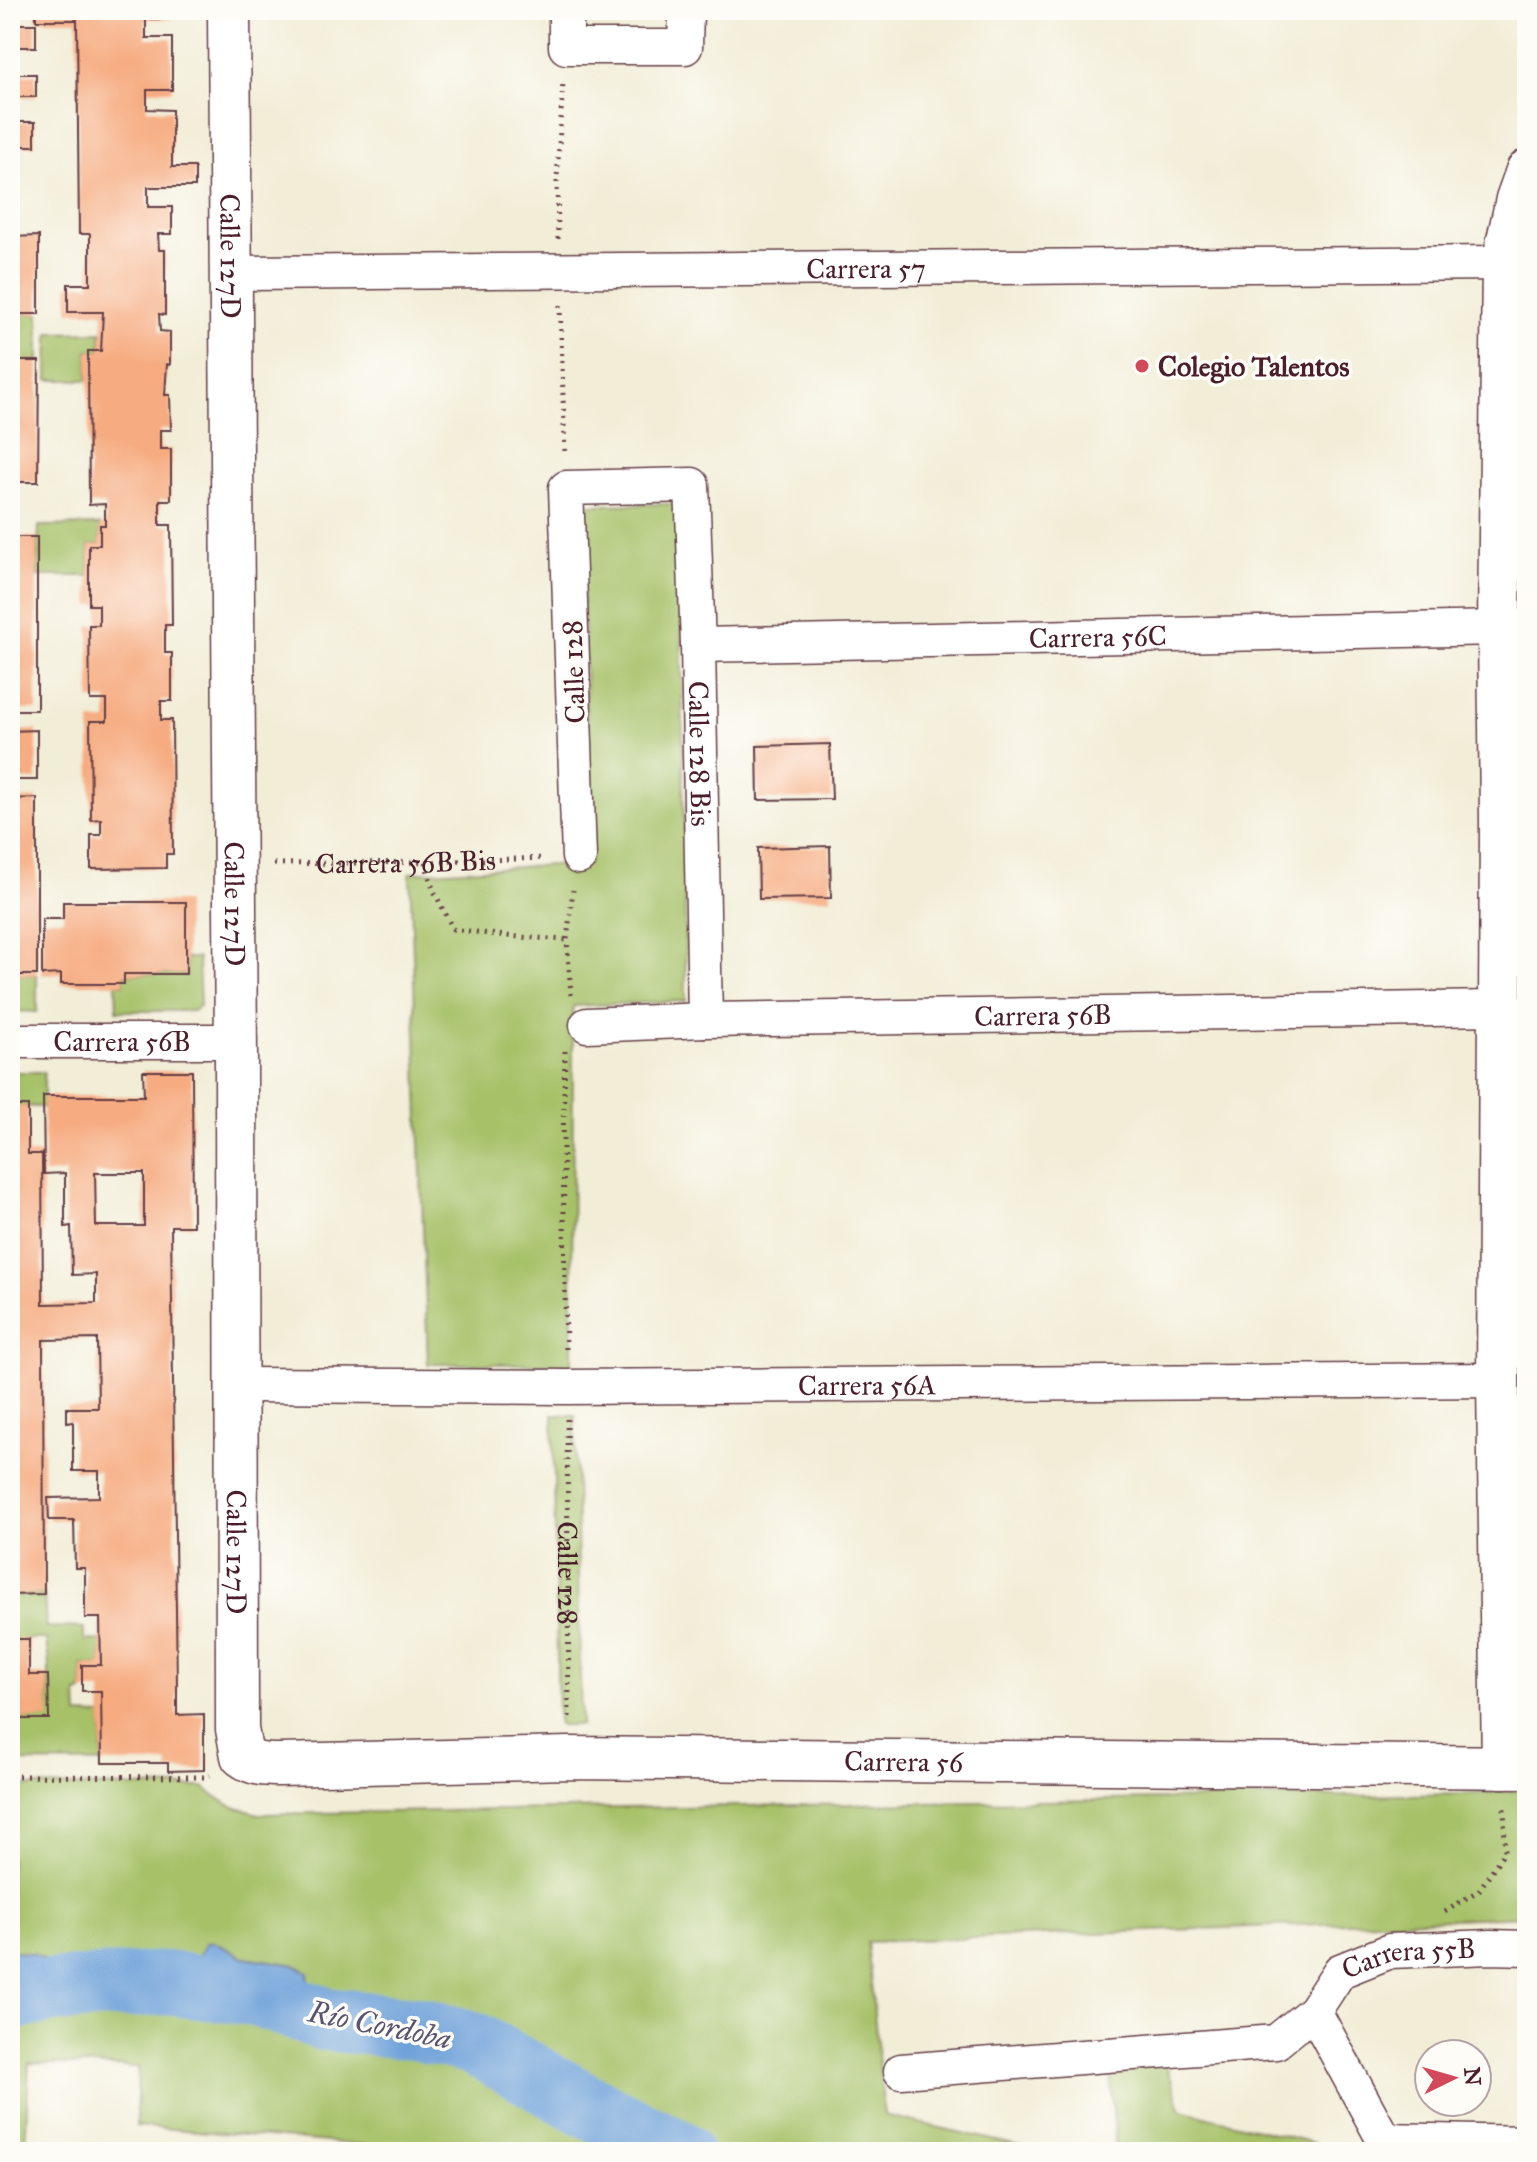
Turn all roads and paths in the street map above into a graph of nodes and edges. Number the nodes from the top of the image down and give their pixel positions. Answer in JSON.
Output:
{"nodes":[{"id":1,"x":229,"y":10,"type":"edge"},
{"id":2,"x":566,"y":10,"type":"edge"},
{"id":3,"x":686,"y":10,"type":"edge"},
{"id":4,"x":1527,"y":171,"type":"edge"},
{"id":5,"x":1503,"y":263,"type":"junction"},
{"id":6,"x":230,"y":273,"type":"junction"},
{"id":7,"x":1514,"y":437,"type":"edge"},
{"id":8,"x":692,"y":485,"type":"joint"},
{"id":9,"x":1499,"y":628,"type":"junction"},
{"id":10,"x":698,"y":645,"type":"junction"},
{"id":11,"x":1514,"y":826,"type":"edge"},
{"id":12,"x":579,"y":857,"type":"junction"},
{"id":13,"x":425,"y":862,"type":"junction"},
{"id":14,"x":233,"y":865,"type":"junction"},
{"id":15,"x":567,"y":940,"type":"junction"},
{"id":16,"x":1499,"y":1008,"type":"junction"},
{"id":17,"x":705,"y":1020,"type":"junction"},
{"id":18,"x":587,"y":1025,"type":"junction"},
{"id":19,"x":10,"y":1041,"type":"edge"},
{"id":20,"x":236,"y":1041,"type":"junction"},
{"id":21,"x":1498,"y":1380,"type":"junction"},
{"id":22,"x":235,"y":1385,"type":"junction"},
{"id":23,"x":566,"y":1387,"type":"junction"},
{"id":24,"x":569,"y":1758,"type":"junction"},
{"id":25,"x":261,"y":1761,"type":"junction"},
{"id":26,"x":1515,"y":1767,"type":"edge"},
{"id":27,"x":10,"y":1776,"type":"edge"},
{"id":28,"x":1440,"y":1916,"type":"dead end"},
{"id":29,"x":1527,"y":1948,"type":"edge"},
{"id":30,"x":1314,"y":2011,"type":"junction"},
{"id":31,"x":901,"y":2071,"type":"dead end"},
{"id":32,"x":1527,"y":2143,"type":"edge"}],
"edges":[{"from":1,"to":6,"type":"street","name":"Calle 127D"},
{"from":2,"to":3,"type":"street"},
{"from":4,"to":5,"type":"street"},
{"from":5,"to":6,"type":"street","name":"Carrera 57"},
{"from":5,"to":7,"type":"street"},
{"from":6,"to":14,"type":"street","name":"Calle 127D"},
{"from":7,"to":9,"type":"street"},
{"from":8,"to":10,"type":"street","name":"Calle 128 Bis"},
{"from":8,"to":12,"type":"street","name":"Calle 128"},
{"from":9,"to":10,"type":"street","name":"Carrera 56C"},
{"from":9,"to":11,"type":"street"},
{"from":10,"to":17,"type":"street","name":"Calle 128 Bis"},
{"from":11,"to":16,"type":"street"},
{"from":12,"to":13,"type":"path","name":"Carrera 56B Bis"},
{"from":12,"to":15,"type":"path"},
{"from":13,"to":14,"type":"path","name":"Carrera 56B Bis"},
{"from":13,"to":15,"type":"path"},
{"from":14,"to":20,"type":"street","name":"Calle 127D"},
{"from":15,"to":18,"type":"path"},
{"from":16,"to":17,"type":"street","name":"Carrera 56B"},
{"from":16,"to":21,"type":"street"},
{"from":17,"to":18,"type":"street","name":"Carrera 56B"},
{"from":18,"to":23,"type":"path","name":"Calle 128"},
{"from":19,"to":20,"type":"street","name":"Carrera 56B"},
{"from":20,"to":22,"type":"street","name":"Calle 127D"},
{"from":21,"to":23,"type":"street","name":"Carrera 56A"},
{"from":21,"to":26,"type":"street"},
{"from":22,"to":23,"type":"street","name":"Carrera 56A"},
{"from":22,"to":25,"type":"street","name":"Calle 127D"},
{"from":23,"to":24,"type":"path","name":"Calle 128"},
{"from":24,"to":25,"type":"street","name":"Carrera 56"},
{"from":24,"to":26,"type":"street","name":"Carrera 56"},
{"from":25,"to":27,"type":"path"},
{"from":26,"to":28,"type":"path"},
{"from":29,"to":30,"type":"street","name":"Carrera 55B"},
{"from":30,"to":31,"type":"street","name":"Carrera 55B"},
{"from":30,"to":32,"type":"street"}]}
